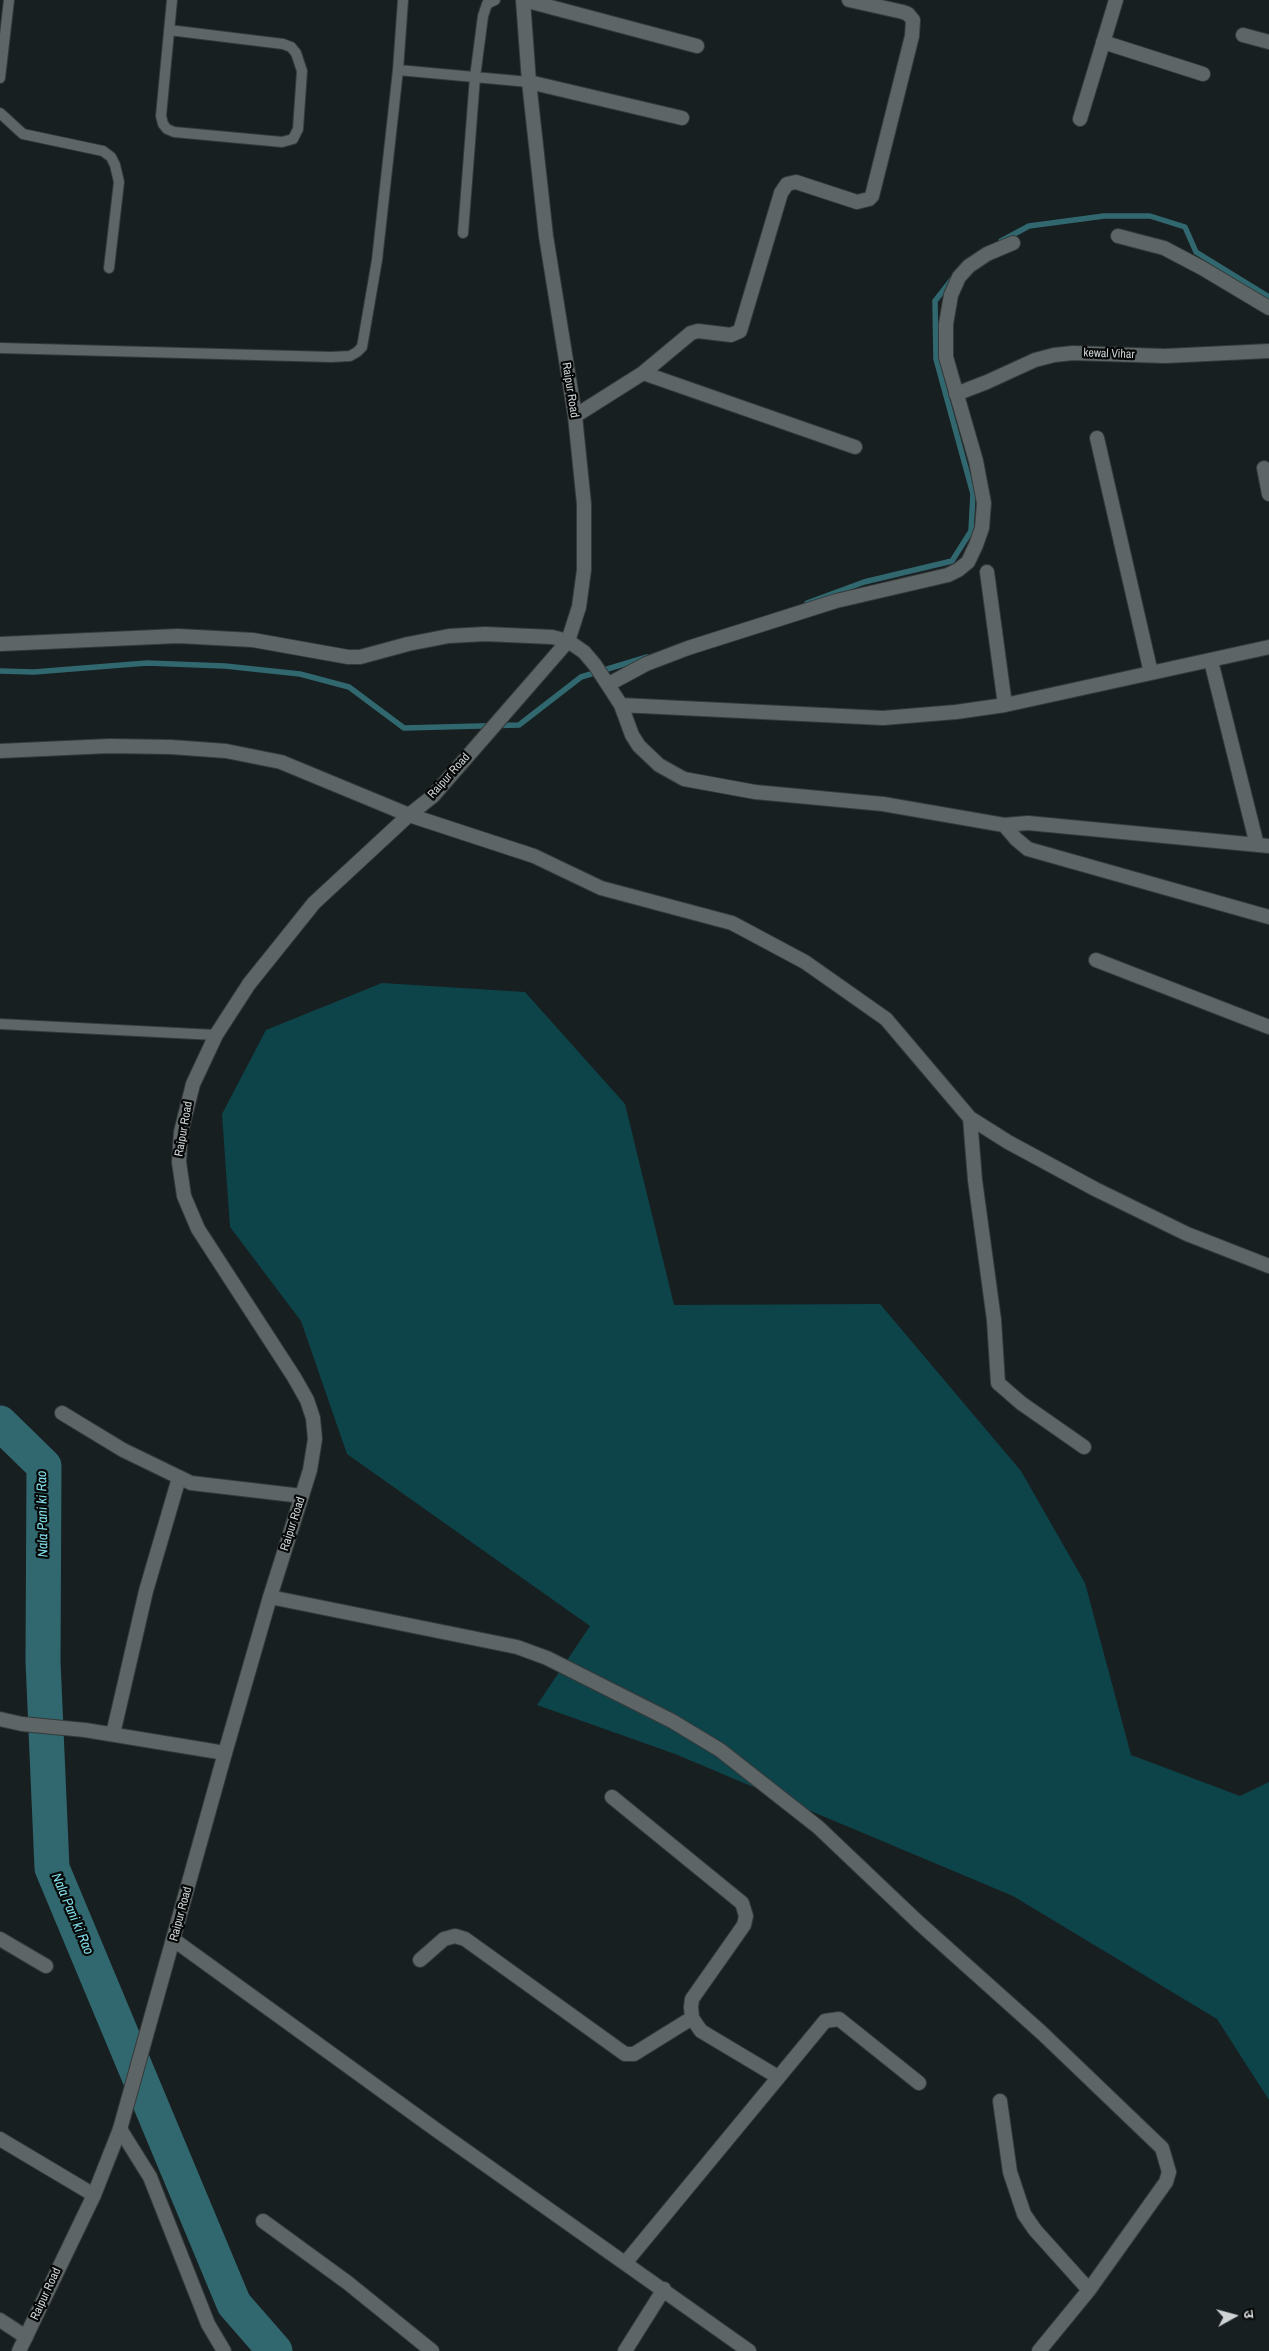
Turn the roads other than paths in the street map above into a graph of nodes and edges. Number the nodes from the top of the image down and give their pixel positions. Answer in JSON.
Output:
{"nodes":[{"id":1,"x":9,"y":0,"type":"edge"},
{"id":2,"x":172,"y":0,"type":"edge"},
{"id":3,"x":403,"y":0,"type":"edge"},
{"id":4,"x":494,"y":0,"type":"edge"},
{"id":5,"x":524,"y":0,"type":"edge"},
{"id":6,"x":849,"y":0,"type":"edge"},
{"id":7,"x":1116,"y":0,"type":"edge"},
{"id":8,"x":169,"y":30,"type":"junction"},
{"id":9,"x":1244,"y":35,"type":"dead end"},
{"id":10,"x":1103,"y":42,"type":"junction"},
{"id":11,"x":1269,"y":42,"type":"edge"},
{"id":12,"x":697,"y":46,"type":"dead end"},
{"id":13,"x":398,"y":70,"type":"junction"},
{"id":14,"x":1203,"y":74,"type":"dead end"},
{"id":15,"x":475,"y":77,"type":"junction"},
{"id":16,"x":0,"y":78,"type":"edge"},
{"id":17,"x":529,"y":82,"type":"junction"},
{"id":18,"x":0,"y":113,"type":"edge"},
{"id":19,"x":682,"y":118,"type":"dead end"},
{"id":20,"x":1080,"y":119,"type":"dead end"},
{"id":21,"x":462,"y":233,"type":"dead end"},
{"id":22,"x":1118,"y":236,"type":"dead end"},
{"id":23,"x":1012,"y":243,"type":"dead end"},
{"id":24,"x":109,"y":268,"type":"dead end"},
{"id":25,"x":1269,"y":308,"type":"edge"},
{"id":26,"x":0,"y":348,"type":"edge"},
{"id":27,"x":1269,"y":351,"type":"edge"},
{"id":28,"x":643,"y":373,"type":"junction"},
{"id":29,"x":956,"y":394,"type":"junction"},
{"id":30,"x":575,"y":416,"type":"junction"},
{"id":31,"x":1097,"y":438,"type":"dead end"},
{"id":32,"x":855,"y":447,"type":"dead end"},
{"id":33,"x":1264,"y":468,"type":"dead end"},
{"id":34,"x":1269,"y":494,"type":"edge"},
{"id":35,"x":986,"y":572,"type":"dead end"},
{"id":36,"x":568,"y":641,"type":"junction"},
{"id":37,"x":0,"y":644,"type":"edge"},
{"id":38,"x":1269,"y":647,"type":"edge"},
{"id":39,"x":1211,"y":661,"type":"junction"},
{"id":40,"x":1151,"y":673,"type":"junction"},
{"id":41,"x":602,"y":675,"type":"junction"},
{"id":42,"x":1004,"y":705,"type":"junction"},
{"id":43,"x":621,"y":706,"type":"junction"},
{"id":44,"x":0,"y":751,"type":"edge"},
{"id":45,"x":409,"y":815,"type":"junction"},
{"id":46,"x":1004,"y":825,"type":"junction"},
{"id":47,"x":1263,"y":846,"type":"edge"},
{"id":48,"x":1269,"y":917,"type":"edge"},
{"id":49,"x":1096,"y":960,"type":"dead end"},
{"id":50,"x":0,"y":1024,"type":"edge"},
{"id":51,"x":1269,"y":1027,"type":"edge"},
{"id":52,"x":216,"y":1035,"type":"junction"},
{"id":53,"x":970,"y":1118,"type":"junction"},
{"id":54,"x":1269,"y":1266,"type":"edge"},
{"id":55,"x":62,"y":1413,"type":"dead end"},
{"id":56,"x":1084,"y":1447,"type":"dead end"},
{"id":57,"x":179,"y":1478,"type":"junction"},
{"id":58,"x":302,"y":1496,"type":"junction"},
{"id":59,"x":270,"y":1597,"type":"junction"},
{"id":60,"x":0,"y":1719,"type":"edge"},
{"id":61,"x":113,"y":1734,"type":"junction"},
{"id":62,"x":225,"y":1753,"type":"junction"},
{"id":63,"x":612,"y":1797,"type":"dead end"},
{"id":64,"x":0,"y":1939,"type":"edge"},
{"id":65,"x":174,"y":1940,"type":"junction"},
{"id":66,"x":420,"y":1960,"type":"dead end"},
{"id":67,"x":46,"y":1966,"type":"dead end"},
{"id":68,"x":692,"y":2018,"type":"junction"},
{"id":69,"x":778,"y":2077,"type":"junction"},
{"id":70,"x":919,"y":2083,"type":"dead end"},
{"id":71,"x":1000,"y":2101,"type":"dead end"},
{"id":72,"x":120,"y":2129,"type":"junction"},
{"id":73,"x":0,"y":2139,"type":"edge"},
{"id":74,"x":94,"y":2195,"type":"junction"},
{"id":75,"x":263,"y":2220,"type":"dead end"},
{"id":76,"x":626,"y":2262,"type":"junction"},
{"id":77,"x":664,"y":2290,"type":"junction"},
{"id":78,"x":1089,"y":2290,"type":"junction"},
{"id":79,"x":0,"y":2320,"type":"edge"},
{"id":80,"x":26,"y":2337,"type":"junction"},
{"id":81,"x":20,"y":2351,"type":"edge"},
{"id":82,"x":224,"y":2351,"type":"edge"},
{"id":83,"x":432,"y":2351,"type":"edge"},
{"id":84,"x":625,"y":2351,"type":"edge"},
{"id":85,"x":749,"y":2351,"type":"edge"},
{"id":86,"x":1039,"y":2351,"type":"edge"}],
"edges":[{"from":1,"to":16,"type":"lane"},
{"from":2,"to":8,"type":"lane"},
{"from":3,"to":13,"type":"lane"},
{"from":4,"to":15,"type":"lane"},
{"from":5,"to":12,"type":"street"},
{"from":5,"to":17,"type":"street","name":"Raipur Road"},
{"from":6,"to":28,"type":"street"},
{"from":7,"to":10,"type":"street"},
{"from":8,"to":8,"type":"lane"},
{"from":9,"to":11,"type":"street"},
{"from":10,"to":14,"type":"street"},
{"from":10,"to":20,"type":"street"},
{"from":13,"to":15,"type":"lane"},
{"from":13,"to":26,"type":"lane"},
{"from":15,"to":17,"type":"lane"},
{"from":15,"to":21,"type":"lane"},
{"from":17,"to":19,"type":"street"},
{"from":17,"to":30,"type":"street","name":"Raipur Road"},
{"from":18,"to":24,"type":"lane"},
{"from":22,"to":25,"type":"street"},
{"from":23,"to":29,"type":"street"},
{"from":27,"to":29,"type":"street","name":"kewal Vihar"},
{"from":28,"to":30,"type":"street"},
{"from":28,"to":32,"type":"street"},
{"from":29,"to":41,"type":"street"},
{"from":30,"to":36,"type":"street","name":"Raipur Road"},
{"from":31,"to":40,"type":"street"},
{"from":33,"to":34,"type":"street"},
{"from":35,"to":42,"type":"street"},
{"from":36,"to":37,"type":"street"},
{"from":36,"to":41,"type":"street"},
{"from":36,"to":45,"type":"street","name":"Raipur Road"},
{"from":38,"to":39,"type":"street"},
{"from":39,"to":40,"type":"street"},
{"from":39,"to":47,"type":"street"},
{"from":40,"to":42,"type":"street"},
{"from":41,"to":43,"type":"street"},
{"from":42,"to":43,"type":"street"},
{"from":43,"to":46,"type":"street"},
{"from":44,"to":45,"type":"street"},
{"from":45,"to":52,"type":"street","name":"Raipur Road"},
{"from":45,"to":53,"type":"street"},
{"from":46,"to":47,"type":"street"},
{"from":46,"to":48,"type":"street"},
{"from":49,"to":51,"type":"street"},
{"from":50,"to":52,"type":"lane"},
{"from":52,"to":58,"type":"street","name":"Raipur Road"},
{"from":53,"to":54,"type":"street"},
{"from":53,"to":56,"type":"street"},
{"from":55,"to":57,"type":"street"},
{"from":57,"to":58,"type":"street"},
{"from":57,"to":61,"type":"street"},
{"from":58,"to":59,"type":"street","name":"Raipur Road"},
{"from":59,"to":62,"type":"street","name":"Raipur Road"},
{"from":59,"to":78,"type":"street"},
{"from":60,"to":61,"type":"street"},
{"from":61,"to":62,"type":"street"},
{"from":62,"to":65,"type":"street","name":"Raipur Road"},
{"from":63,"to":68,"type":"street"},
{"from":64,"to":67,"type":"street"},
{"from":65,"to":72,"type":"street","name":"Raipur Road"},
{"from":65,"to":76,"type":"street"},
{"from":66,"to":68,"type":"street"},
{"from":68,"to":69,"type":"street"},
{"from":69,"to":70,"type":"street"},
{"from":69,"to":76,"type":"street"},
{"from":71,"to":78,"type":"street"},
{"from":72,"to":74,"type":"street","name":"Raipur Road"},
{"from":72,"to":82,"type":"street"},
{"from":73,"to":74,"type":"street"},
{"from":74,"to":80,"type":"street","name":"Raipur Road"},
{"from":75,"to":83,"type":"street"},
{"from":76,"to":77,"type":"street"},
{"from":77,"to":84,"type":"street"},
{"from":77,"to":85,"type":"street"},
{"from":78,"to":86,"type":"street"},
{"from":79,"to":80,"type":"street"},
{"from":80,"to":81,"type":"street","name":"Raipur Road"}]}
